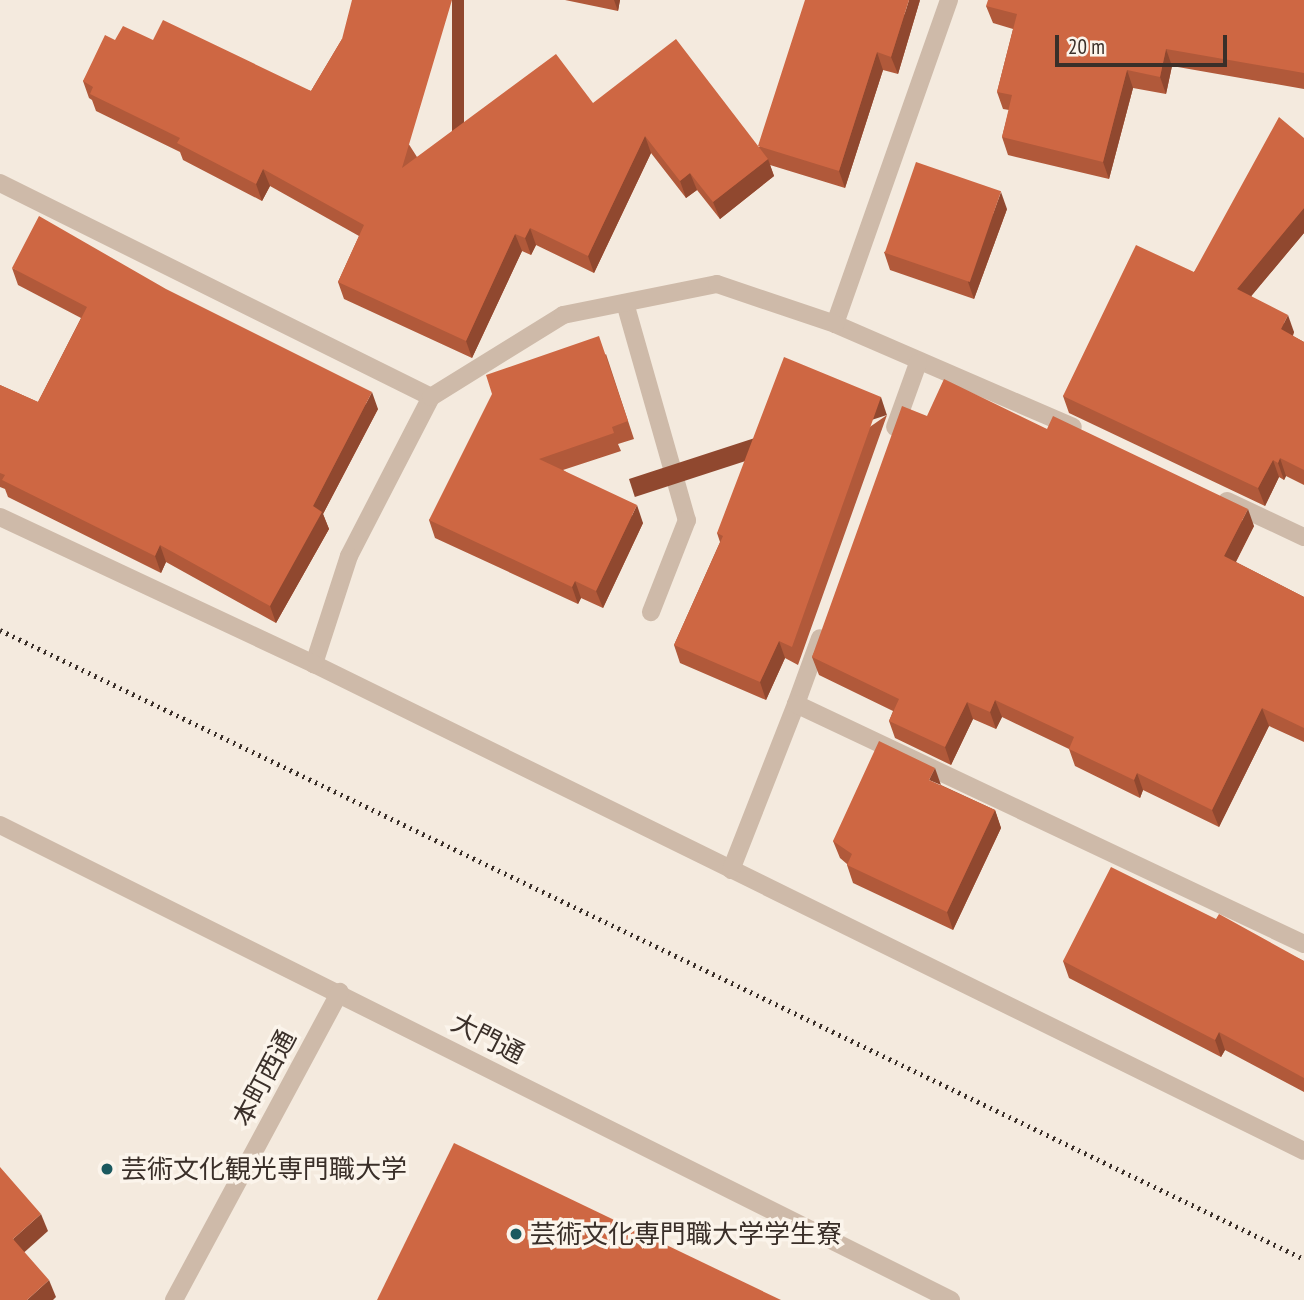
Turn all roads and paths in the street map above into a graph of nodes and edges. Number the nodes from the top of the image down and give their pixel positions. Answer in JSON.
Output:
{"nodes":[{"id":1,"x":949,"y":0,"type":"edge"},
{"id":2,"x":0,"y":183,"type":"edge"},
{"id":3,"x":625,"y":303,"type":"junction"},
{"id":4,"x":835,"y":324,"type":"junction"},
{"id":5,"x":918,"y":363,"type":"junction"},
{"id":6,"x":430,"y":397,"type":"junction"},
{"id":7,"x":1093,"y":436,"type":"edge"},
{"id":8,"x":890,"y":441,"type":"edge"},
{"id":9,"x":1205,"y":490,"type":"edge"},
{"id":10,"x":0,"y":517,"type":"edge"},
{"id":11,"x":1304,"y":537,"type":"edge"},
{"id":12,"x":651,"y":612,"type":"dead end"},
{"id":13,"x":824,"y":625,"type":"edge"},
{"id":14,"x":314,"y":664,"type":"junction"},
{"id":15,"x":796,"y":704,"type":"junction"},
{"id":16,"x":0,"y":825,"type":"edge"},
{"id":17,"x":731,"y":870,"type":"junction"},
{"id":18,"x":1304,"y":944,"type":"edge"},
{"id":19,"x":341,"y":992,"type":"junction"},
{"id":20,"x":1304,"y":1151,"type":"edge"},
{"id":21,"x":174,"y":1300,"type":"edge"},
{"id":22,"x":951,"y":1300,"type":"edge"}],
"edges":[{"from":1,"to":4,"type":"street"},
{"from":2,"to":6,"type":"street"},
{"from":3,"to":4,"type":"street"},
{"from":3,"to":6,"type":"street"},
{"from":3,"to":12,"type":"street"},
{"from":4,"to":5,"type":"street"},
{"from":5,"to":7,"type":"street"},
{"from":5,"to":8,"type":"street"},
{"from":6,"to":14,"type":"street"},
{"from":9,"to":11,"type":"street"},
{"from":10,"to":14,"type":"street"},
{"from":13,"to":15,"type":"street"},
{"from":14,"to":17,"type":"street"},
{"from":15,"to":17,"type":"street"},
{"from":15,"to":18,"type":"street"},
{"from":16,"to":19,"type":"street","name":"大門通"},
{"from":17,"to":20,"type":"street"},
{"from":19,"to":21,"type":"street","name":"本町西通"},
{"from":19,"to":22,"type":"street","name":"大門通"}]}
